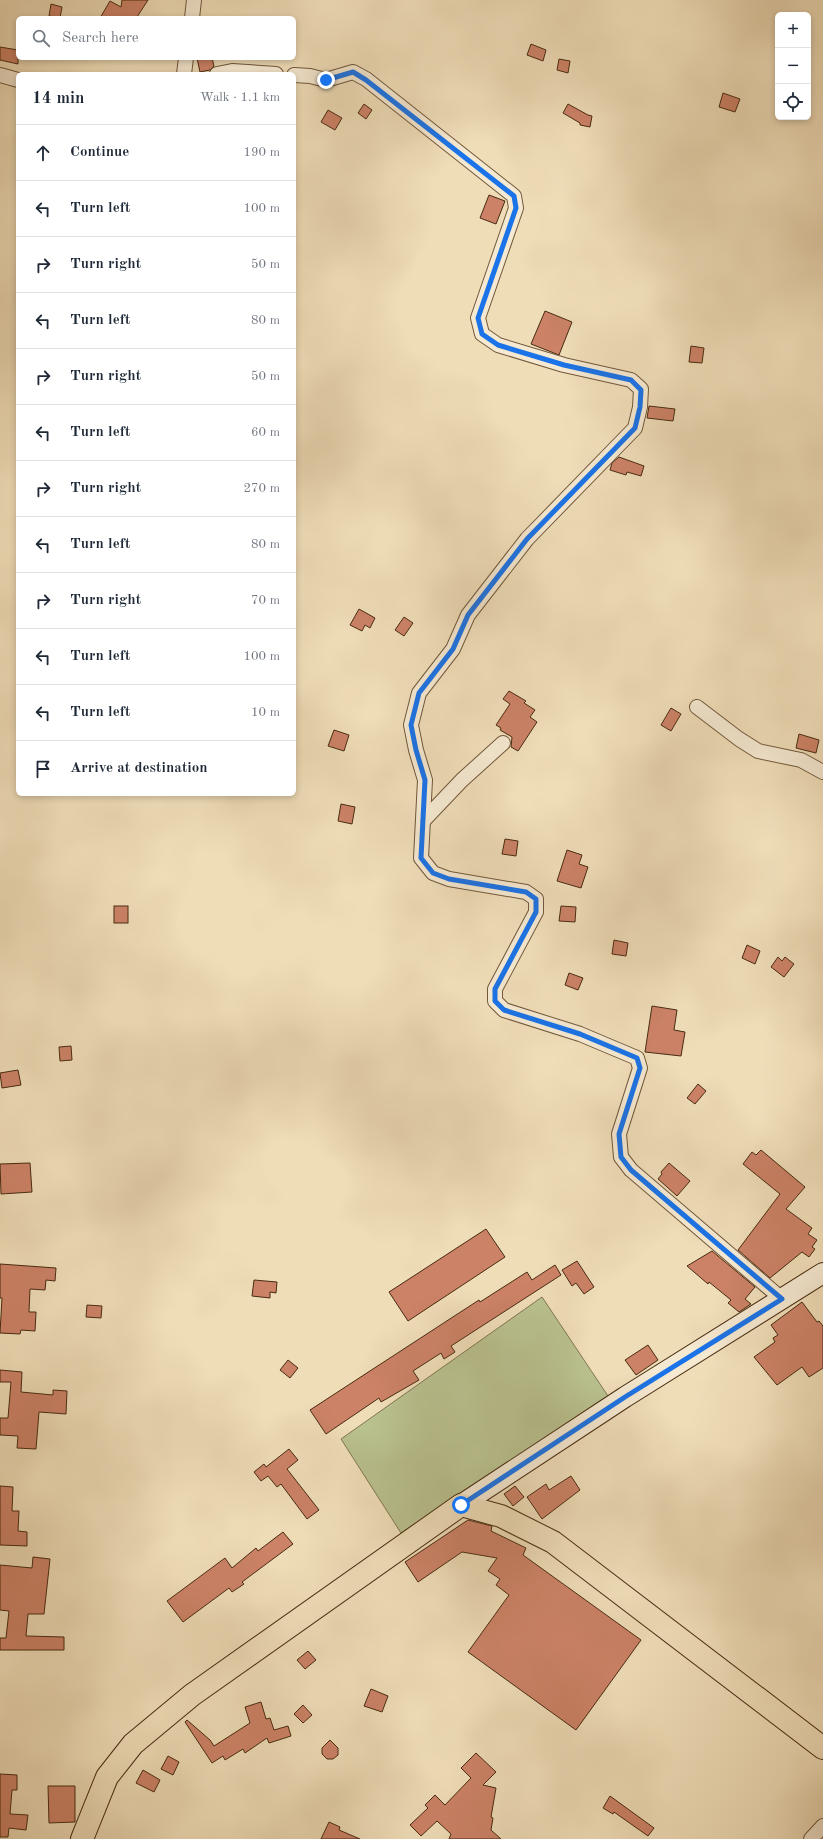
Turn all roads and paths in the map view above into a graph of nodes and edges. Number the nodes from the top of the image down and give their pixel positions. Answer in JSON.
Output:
{"nodes":[{"id":1,"x":194,"y":0,"type":"edge"},
{"id":2,"x":192,"y":16,"type":"edge"},
{"id":3,"x":186,"y":60,"type":"edge"},
{"id":4,"x":184,"y":72,"type":"edge"},
{"id":5,"x":227,"y":72,"type":"edge"},
{"id":6,"x":247,"y":72,"type":"edge"},
{"id":7,"x":0,"y":75,"type":"edge"},
{"id":8,"x":296,"y":75,"type":"edge"},
{"id":9,"x":16,"y":79,"type":"edge"},
{"id":10,"x":697,"y":707,"type":"dead end"},
{"id":11,"x":503,"y":743,"type":"dead end"},
{"id":12,"x":823,"y":772,"type":"edge"},
{"id":13,"x":424,"y":820,"type":"junction"},
{"id":14,"x":823,"y":1274,"type":"edge"},
{"id":15,"x":782,"y":1299,"type":"junction"},
{"id":16,"x":461,"y":1505,"type":"junction"},
{"id":17,"x":823,"y":1748,"type":"edge"},
{"id":18,"x":823,"y":1826,"type":"edge"},
{"id":19,"x":82,"y":1839,"type":"edge"},
{"id":20,"x":811,"y":1839,"type":"edge"}],
"edges":[{"from":1,"to":2,"type":"street"},
{"from":3,"to":4,"type":"street"},
{"from":5,"to":6,"type":"street"},
{"from":7,"to":9,"type":"street"},
{"from":8,"to":13,"type":"street"},
{"from":10,"to":12,"type":"street"},
{"from":11,"to":13,"type":"street"},
{"from":13,"to":15,"type":"street"},
{"from":14,"to":15,"type":"main road"},
{"from":15,"to":16,"type":"main road"},
{"from":16,"to":17,"type":"main road"},
{"from":16,"to":19,"type":"main road"},
{"from":18,"to":20,"type":"street"}]}
